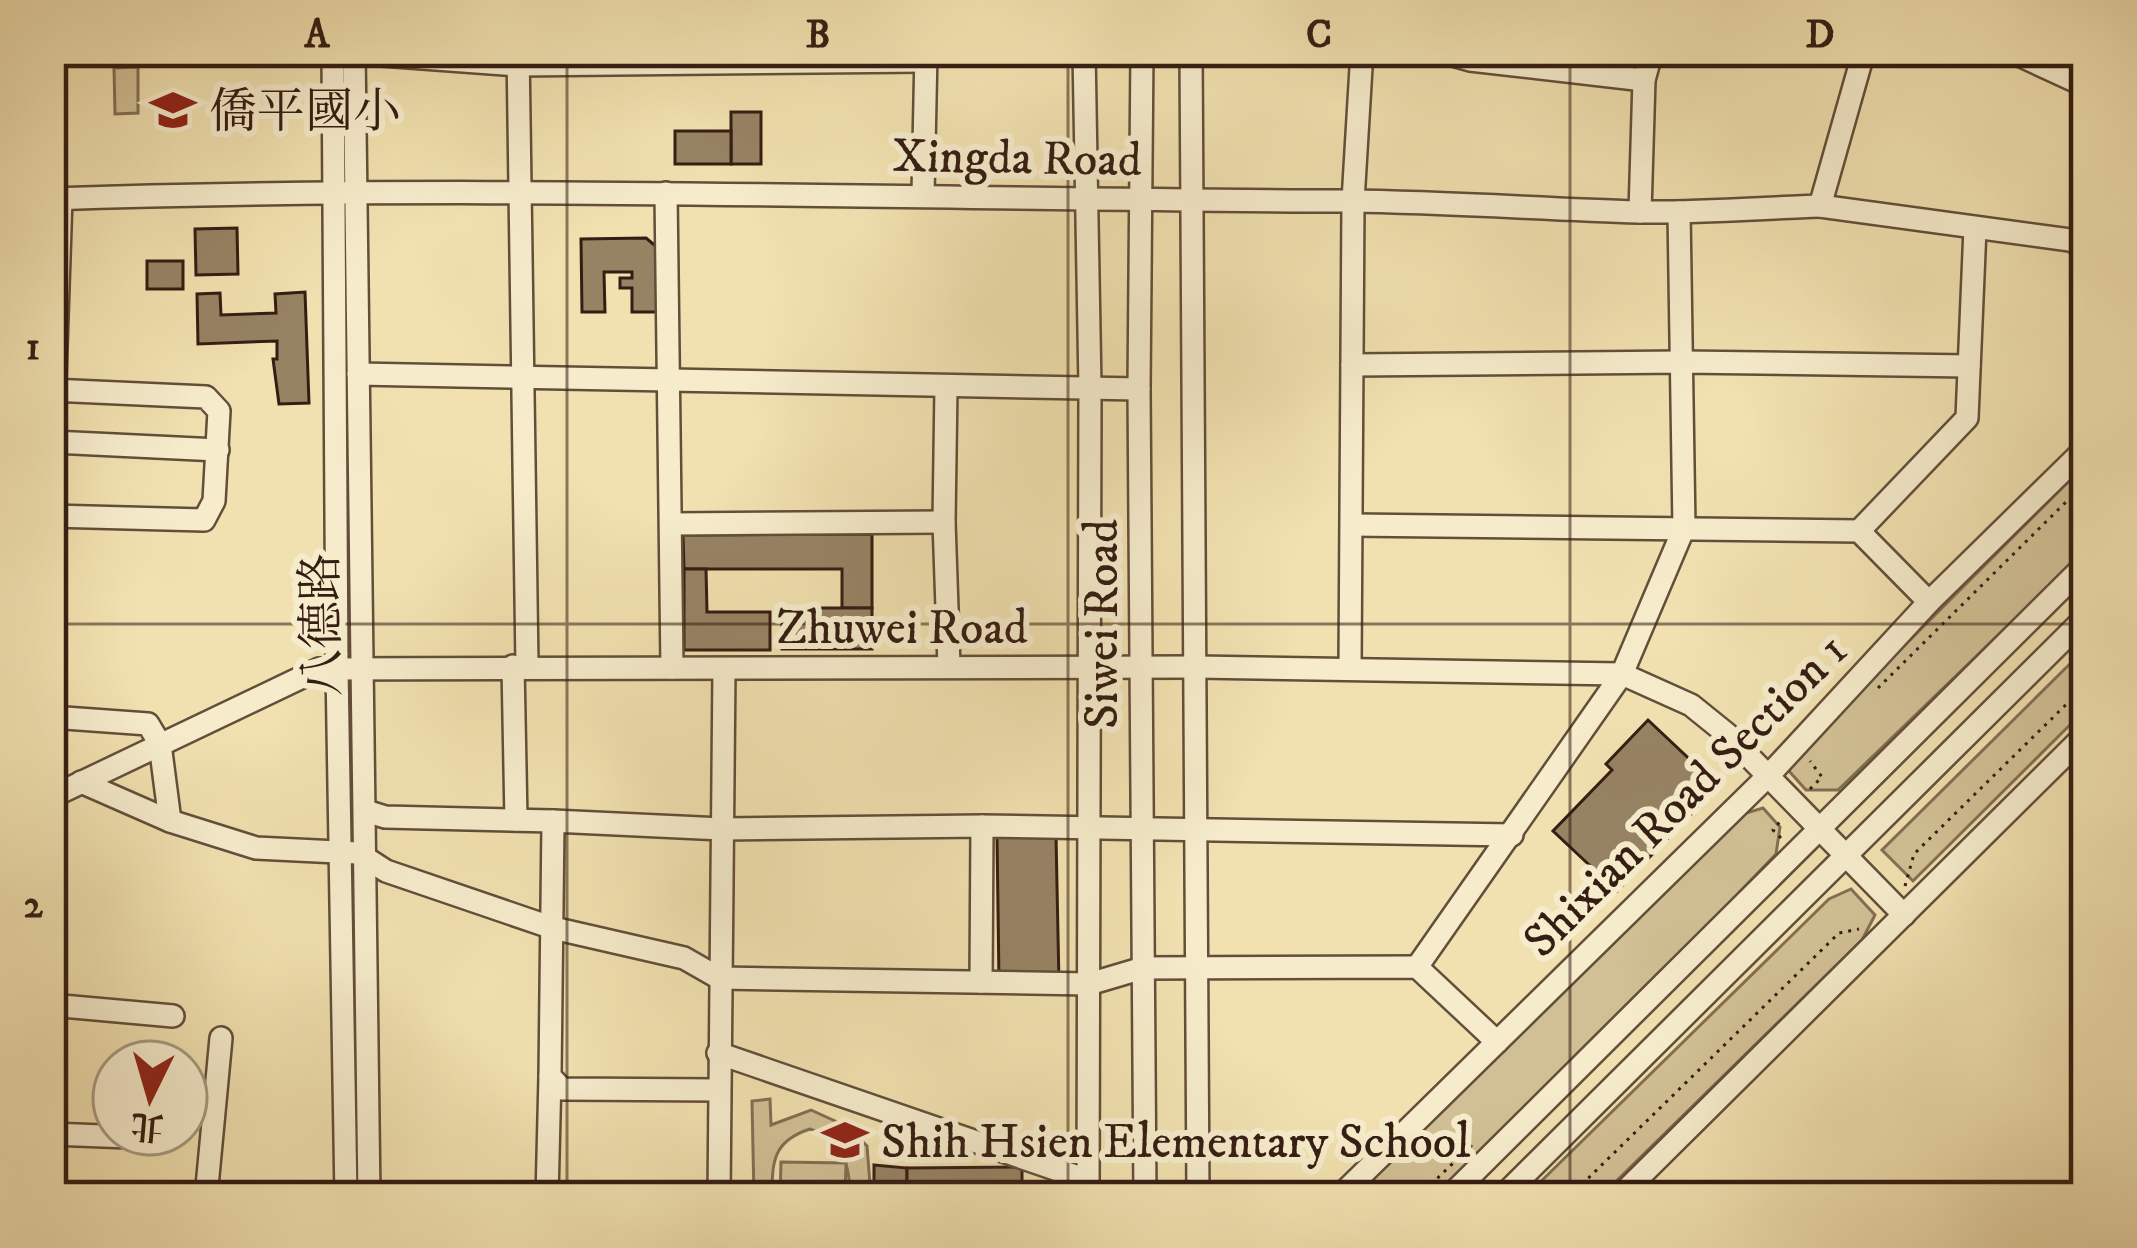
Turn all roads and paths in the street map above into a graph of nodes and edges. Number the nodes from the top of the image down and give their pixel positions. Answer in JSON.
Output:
{"nodes":[{"id":1,"x":1084,"y":51,"type":"edge"},
{"id":2,"x":1142,"y":51,"type":"edge"},
{"id":3,"x":1190,"y":51,"type":"edge"},
{"id":4,"x":1362,"y":51,"type":"edge"},
{"id":5,"x":1438,"y":51,"type":"edge"},
{"id":6,"x":1652,"y":51,"type":"edge"},
{"id":7,"x":1864,"y":51,"type":"edge"},
{"id":8,"x":2010,"y":51,"type":"edge"},
{"id":9,"x":347,"y":52,"type":"edge"},
{"id":10,"x":926,"y":56,"type":"edge"},
{"id":11,"x":518,"y":58,"type":"edge"},
{"id":12,"x":1644,"y":80,"type":"junction"},
{"id":13,"x":2086,"y":86,"type":"edge"},
{"id":14,"x":357,"y":192,"type":"junction"},
{"id":15,"x":333,"y":193,"type":"junction"},
{"id":16,"x":666,"y":193,"type":"junction"},
{"id":17,"x":520,"y":194,"type":"junction"},
{"id":18,"x":923,"y":194,"type":"junction"},
{"id":19,"x":56,"y":198,"type":"edge"},
{"id":20,"x":1084,"y":201,"type":"junction"},
{"id":21,"x":1139,"y":201,"type":"junction"},
{"id":22,"x":1353,"y":201,"type":"junction"},
{"id":23,"x":1191,"y":202,"type":"junction"},
{"id":24,"x":1820,"y":206,"type":"junction"},
{"id":25,"x":1640,"y":212,"type":"junction"},
{"id":26,"x":1679,"y":212,"type":"junction"},
{"id":27,"x":1975,"y":229,"type":"junction"},
{"id":28,"x":2086,"y":247,"type":"edge"},
{"id":29,"x":1683,"y":362,"type":"junction"},
{"id":30,"x":1352,"y":365,"type":"junction"},
{"id":31,"x":1969,"y":365,"type":"junction"},
{"id":32,"x":358,"y":374,"type":"junction"},
{"id":33,"x":523,"y":376,"type":"junction"},
{"id":34,"x":670,"y":381,"type":"junction"},
{"id":35,"x":946,"y":387,"type":"junction"},
{"id":36,"x":1090,"y":388,"type":"junction"},
{"id":37,"x":1139,"y":389,"type":"junction"},
{"id":38,"x":54,"y":390,"type":"edge"},
{"id":39,"x":53,"y":442,"type":"edge"},
{"id":40,"x":2086,"y":448,"type":"edge"},
{"id":41,"x":218,"y":450,"type":"junction"},
{"id":42,"x":2086,"y":495,"type":"edge"},
{"id":43,"x":51,"y":496,"type":"edge"},
{"id":44,"x":51,"y":516,"type":"edge"},
{"id":45,"x":944,"y":522,"type":"junction"},
{"id":46,"x":671,"y":524,"type":"junction"},
{"id":47,"x":1352,"y":525,"type":"junction"},
{"id":48,"x":1684,"y":528,"type":"junction"},
{"id":49,"x":1859,"y":531,"type":"junction"},
{"id":50,"x":2086,"y":564,"type":"edge"},
{"id":51,"x":1929,"y":602,"type":"junction"},
{"id":52,"x":2086,"y":617,"type":"edge"},
{"id":53,"x":520,"y":666,"type":"junction"},
{"id":54,"x":949,"y":666,"type":"junction"},
{"id":55,"x":1197,"y":667,"type":"junction"},
{"id":56,"x":362,"y":668,"type":"junction"},
{"id":57,"x":673,"y":668,"type":"junction"},
{"id":58,"x":1089,"y":668,"type":"junction"},
{"id":59,"x":1143,"y":668,"type":"junction"},
{"id":60,"x":1350,"y":668,"type":"junction"},
{"id":61,"x":337,"y":669,"type":"junction"},
{"id":62,"x":724,"y":669,"type":"junction"},
{"id":63,"x":1622,"y":674,"type":"junction"},
{"id":64,"x":2086,"y":685,"type":"edge"},
{"id":65,"x":1877,"y":689,"type":"dead end"},
{"id":66,"x":51,"y":717,"type":"edge"},
{"id":67,"x":2086,"y":734,"type":"edge"},
{"id":68,"x":160,"y":744,"type":"junction"},
{"id":69,"x":1819,"y":750,"type":"dead end"},
{"id":70,"x":1770,"y":774,"type":"junction"},
{"id":71,"x":1822,"y":777,"type":"dead end"},
{"id":72,"x":81,"y":782,"type":"junction"},
{"id":73,"x":51,"y":797,"type":"edge"},
{"id":74,"x":366,"y":811,"type":"junction"},
{"id":75,"x":516,"y":820,"type":"junction"},
{"id":76,"x":170,"y":821,"type":"junction"},
{"id":77,"x":553,"y":821,"type":"junction"},
{"id":78,"x":982,"y":826,"type":"junction"},
{"id":79,"x":722,"y":829,"type":"junction"},
{"id":80,"x":1092,"y":830,"type":"junction"},
{"id":81,"x":1819,"y":830,"type":"junction"},
{"id":82,"x":1142,"y":832,"type":"junction"},
{"id":83,"x":1196,"y":832,"type":"junction"},
{"id":84,"x":1513,"y":835,"type":"junction"},
{"id":85,"x":340,"y":852,"type":"junction"},
{"id":86,"x":1844,"y":858,"type":"junction"},
{"id":87,"x":367,"y":860,"type":"junction"},
{"id":88,"x":1905,"y":888,"type":"dead end"},
{"id":89,"x":1904,"y":915,"type":"junction"},
{"id":90,"x":553,"y":928,"type":"junction"},
{"id":91,"x":1861,"y":928,"type":"dead end"},
{"id":92,"x":1417,"y":967,"type":"junction"},
{"id":93,"x":1143,"y":968,"type":"junction"},
{"id":94,"x":1199,"y":970,"type":"junction"},
{"id":95,"x":719,"y":978,"type":"junction"},
{"id":96,"x":981,"y":982,"type":"junction"},
{"id":97,"x":1089,"y":984,"type":"junction"},
{"id":98,"x":51,"y":1005,"type":"edge"},
{"id":99,"x":173,"y":1016,"type":"dead end"},
{"id":100,"x":221,"y":1038,"type":"dead end"},
{"id":101,"x":1497,"y":1042,"type":"junction"},
{"id":102,"x":718,"y":1052,"type":"junction"},
{"id":103,"x":550,"y":1076,"type":"junction"},
{"id":104,"x":719,"y":1090,"type":"junction"},
{"id":105,"x":51,"y":1134,"type":"edge"},
{"id":106,"x":90,"y":1136,"type":"edge"},
{"id":107,"x":1088,"y":1189,"type":"edge"},
{"id":108,"x":206,"y":1197,"type":"edge"},
{"id":109,"x":346,"y":1197,"type":"edge"},
{"id":110,"x":369,"y":1197,"type":"edge"},
{"id":111,"x":547,"y":1197,"type":"edge"},
{"id":112,"x":719,"y":1197,"type":"edge"},
{"id":113,"x":1145,"y":1197,"type":"edge"},
{"id":114,"x":1198,"y":1197,"type":"edge"},
{"id":115,"x":1339,"y":1197,"type":"edge"},
{"id":116,"x":1449,"y":1197,"type":"edge"},
{"id":117,"x":1502,"y":1197,"type":"edge"},
{"id":118,"x":1569,"y":1197,"type":"edge"},
{"id":119,"x":1619,"y":1197,"type":"edge"}],
"edges":[{"from":1,"to":20,"type":"street","name":"Siwei Road"},
{"from":2,"to":21,"type":"street","name":"Siwei Road"},
{"from":3,"to":23,"type":"street"},
{"from":4,"to":22,"type":"street"},
{"from":5,"to":12,"type":"street"},
{"from":6,"to":12,"type":"street"},
{"from":7,"to":24,"type":"street"},
{"from":8,"to":13,"type":"street"},
{"from":9,"to":11,"type":"street"},
{"from":9,"to":14,"type":"street","name":"八德路"},
{"from":9,"to":15,"type":"street","name":"八德路"},
{"from":10,"to":11,"type":"street"},
{"from":10,"to":18,"type":"street"},
{"from":11,"to":17,"type":"street"},
{"from":12,"to":25,"type":"street"},
{"from":14,"to":15,"type":"street","name":"Xingda Road"},
{"from":14,"to":17,"type":"street","name":"Xingda Road"},
{"from":14,"to":32,"type":"street","name":"八德路"},
{"from":15,"to":19,"type":"street","name":"Xingda Road"},
{"from":15,"to":61,"type":"street","name":"八德路"},
{"from":16,"to":17,"type":"street","name":"Xingda Road"},
{"from":16,"to":18,"type":"street","name":"Xingda Road"},
{"from":16,"to":34,"type":"street"},
{"from":17,"to":33,"type":"street"},
{"from":18,"to":20,"type":"street","name":"Xingda Road"},
{"from":19,"to":38,"type":"street"},
{"from":20,"to":21,"type":"street","name":"Xingda Road"},
{"from":20,"to":36,"type":"street","name":"Siwei Road"},
{"from":21,"to":23,"type":"street","name":"Xingda Road"},
{"from":21,"to":37,"type":"street","name":"Siwei Road"},
{"from":22,"to":23,"type":"street","name":"Xingda Road"},
{"from":22,"to":25,"type":"street","name":"Xingda Road"},
{"from":22,"to":30,"type":"street"},
{"from":23,"to":55,"type":"street"},
{"from":24,"to":26,"type":"street","name":"Xingda Road"},
{"from":24,"to":27,"type":"street","name":"Xingda Road"},
{"from":25,"to":26,"type":"street","name":"Xingda Road"},
{"from":26,"to":29,"type":"street"},
{"from":27,"to":28,"type":"street","name":"Xingda Road"},
{"from":27,"to":31,"type":"street"},
{"from":29,"to":30,"type":"street"},
{"from":29,"to":31,"type":"street"},
{"from":29,"to":48,"type":"street"},
{"from":30,"to":47,"type":"street"},
{"from":31,"to":49,"type":"street"},
{"from":32,"to":33,"type":"street"},
{"from":32,"to":56,"type":"street","name":"八德路"},
{"from":33,"to":34,"type":"street"},
{"from":33,"to":53,"type":"street"},
{"from":34,"to":35,"type":"street"},
{"from":34,"to":46,"type":"street"},
{"from":35,"to":36,"type":"street"},
{"from":35,"to":45,"type":"street"},
{"from":36,"to":37,"type":"street"},
{"from":36,"to":58,"type":"street","name":"Siwei Road"},
{"from":37,"to":59,"type":"street","name":"Siwei Road"},
{"from":38,"to":39,"type":"street"},
{"from":38,"to":41,"type":"street"},
{"from":39,"to":41,"type":"street"},
{"from":39,"to":43,"type":"street"},
{"from":40,"to":51,"type":"street","name":"Shixian Road Section 1"},
{"from":41,"to":44,"type":"street"},
{"from":42,"to":65,"type":"path"},
{"from":45,"to":46,"type":"street"},
{"from":45,"to":54,"type":"street"},
{"from":46,"to":57,"type":"street"},
{"from":47,"to":48,"type":"street"},
{"from":47,"to":60,"type":"street"},
{"from":48,"to":49,"type":"street"},
{"from":48,"to":63,"type":"street"},
{"from":49,"to":51,"type":"street"},
{"from":50,"to":81,"type":"street"},
{"from":51,"to":70,"type":"street","name":"Shixian Road Section 1"},
{"from":52,"to":86,"type":"street"},
{"from":53,"to":56,"type":"street","name":"Zhuwei Road"},
{"from":53,"to":57,"type":"street","name":"Zhuwei Road"},
{"from":53,"to":75,"type":"street"},
{"from":54,"to":58,"type":"street","name":"Zhuwei Road"},
{"from":54,"to":62,"type":"street","name":"Zhuwei Road"},
{"from":55,"to":59,"type":"street","name":"Zhuwei Road"},
{"from":55,"to":60,"type":"street","name":"Zhuwei Road"},
{"from":55,"to":83,"type":"street"},
{"from":56,"to":61,"type":"street","name":"Zhuwei Road"},
{"from":56,"to":74,"type":"street","name":"八德路"},
{"from":57,"to":62,"type":"street","name":"Zhuwei Road"},
{"from":58,"to":59,"type":"street","name":"Zhuwei Road"},
{"from":58,"to":80,"type":"street","name":"Siwei Road"},
{"from":59,"to":82,"type":"street","name":"Siwei Road"},
{"from":60,"to":63,"type":"street","name":"Zhuwei Road"},
{"from":61,"to":68,"type":"street","name":"Zhuwei Road"},
{"from":61,"to":85,"type":"street","name":"八德路"},
{"from":62,"to":79,"type":"street"},
{"from":63,"to":70,"type":"street","name":"Zhuwei Road"},
{"from":63,"to":84,"type":"street"},
{"from":64,"to":88,"type":"path"},
{"from":66,"to":68,"type":"street"},
{"from":67,"to":89,"type":"street"},
{"from":68,"to":72,"type":"street","name":"Zhuwei Road"},
{"from":68,"to":76,"type":"street"},
{"from":69,"to":71,"type":"path"},
{"from":70,"to":81,"type":"street","name":"Zhuwei Road"},
{"from":70,"to":101,"type":"street","name":"Shixian Road Section 1"},
{"from":72,"to":73,"type":"street","name":"Zhuwei Road"},
{"from":72,"to":76,"type":"street"},
{"from":74,"to":75,"type":"street"},
{"from":74,"to":87,"type":"street","name":"八德路"},
{"from":75,"to":77,"type":"street"},
{"from":76,"to":85,"type":"street"},
{"from":77,"to":79,"type":"street"},
{"from":77,"to":90,"type":"street"},
{"from":78,"to":79,"type":"street"},
{"from":78,"to":80,"type":"street"},
{"from":78,"to":96,"type":"street"},
{"from":79,"to":95,"type":"street"},
{"from":80,"to":82,"type":"street"},
{"from":80,"to":97,"type":"street","name":"Siwei Road"},
{"from":81,"to":86,"type":"street","name":"Zhuwei Road"},
{"from":81,"to":116,"type":"street"},
{"from":82,"to":83,"type":"street"},
{"from":82,"to":93,"type":"street","name":"Siwei Road"},
{"from":83,"to":84,"type":"street"},
{"from":83,"to":94,"type":"street"},
{"from":84,"to":92,"type":"street"},
{"from":85,"to":87,"type":"street"},
{"from":85,"to":109,"type":"street","name":"八德路"},
{"from":86,"to":89,"type":"street","name":"Zhuwei Road"},
{"from":86,"to":117,"type":"street"},
{"from":87,"to":90,"type":"street"},
{"from":87,"to":110,"type":"street","name":"八德路"},
{"from":89,"to":119,"type":"street"},
{"from":90,"to":95,"type":"street"},
{"from":90,"to":103,"type":"street"},
{"from":91,"to":118,"type":"path"},
{"from":92,"to":94,"type":"street"},
{"from":92,"to":101,"type":"street"},
{"from":93,"to":94,"type":"street"},
{"from":93,"to":97,"type":"street"},
{"from":93,"to":113,"type":"street","name":"Siwei Road"},
{"from":94,"to":114,"type":"street"},
{"from":95,"to":96,"type":"street"},
{"from":95,"to":102,"type":"street"},
{"from":96,"to":97,"type":"street"},
{"from":97,"to":107,"type":"street","name":"Siwei Road"},
{"from":98,"to":99,"type":"street"},
{"from":100,"to":108,"type":"street"},
{"from":101,"to":115,"type":"street","name":"Shixian Road Section 1"},
{"from":102,"to":104,"type":"street"},
{"from":102,"to":107,"type":"street"},
{"from":103,"to":104,"type":"street"},
{"from":103,"to":111,"type":"street"},
{"from":104,"to":112,"type":"street"},
{"from":105,"to":106,"type":"street"}]}
